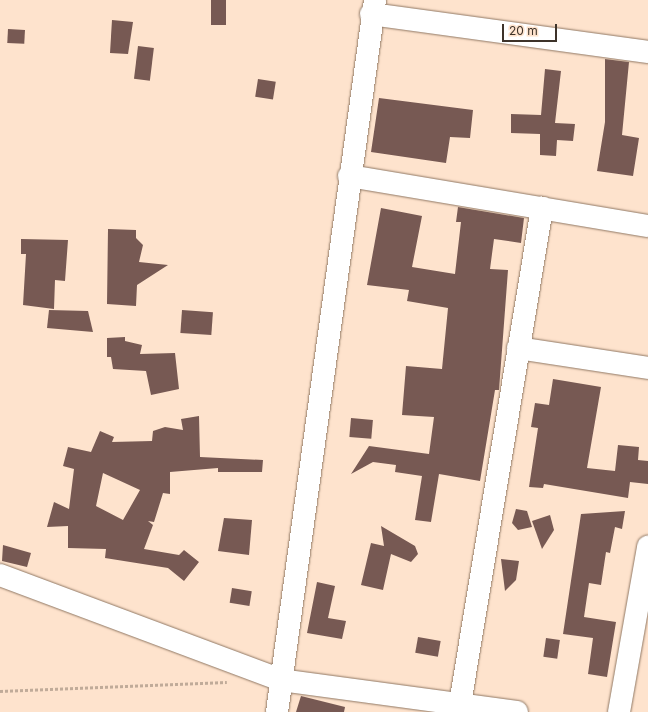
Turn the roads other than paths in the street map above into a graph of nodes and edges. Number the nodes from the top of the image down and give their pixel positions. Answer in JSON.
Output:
{"nodes":[{"id":1,"x":373,"y":7,"type":"edge"},
{"id":2,"x":648,"y":52,"type":"edge"},
{"id":3,"x":349,"y":176,"type":"junction"},
{"id":4,"x":542,"y":208,"type":"junction"},
{"id":5,"x":648,"y":226,"type":"edge"},
{"id":6,"x":518,"y":348,"type":"junction"},
{"id":7,"x":648,"y":368,"type":"edge"},
{"id":8,"x":648,"y":547,"type":"edge"},
{"id":9,"x":0,"y":575,"type":"edge"},
{"id":10,"x":281,"y":680,"type":"junction"},
{"id":11,"x":460,"y":704,"type":"junction"},
{"id":12,"x":277,"y":712,"type":"edge"},
{"id":13,"x":517,"y":712,"type":"edge"},
{"id":14,"x":619,"y":712,"type":"edge"}],
"edges":[{"from":1,"to":2,"type":"street"},
{"from":1,"to":3,"type":"street"},
{"from":3,"to":4,"type":"street"},
{"from":3,"to":10,"type":"street"},
{"from":4,"to":5,"type":"street"},
{"from":4,"to":6,"type":"street"},
{"from":6,"to":7,"type":"street"},
{"from":6,"to":11,"type":"street"},
{"from":8,"to":14,"type":"street"},
{"from":9,"to":10,"type":"street"},
{"from":10,"to":11,"type":"street"},
{"from":10,"to":12,"type":"street"},
{"from":11,"to":13,"type":"street"}]}
